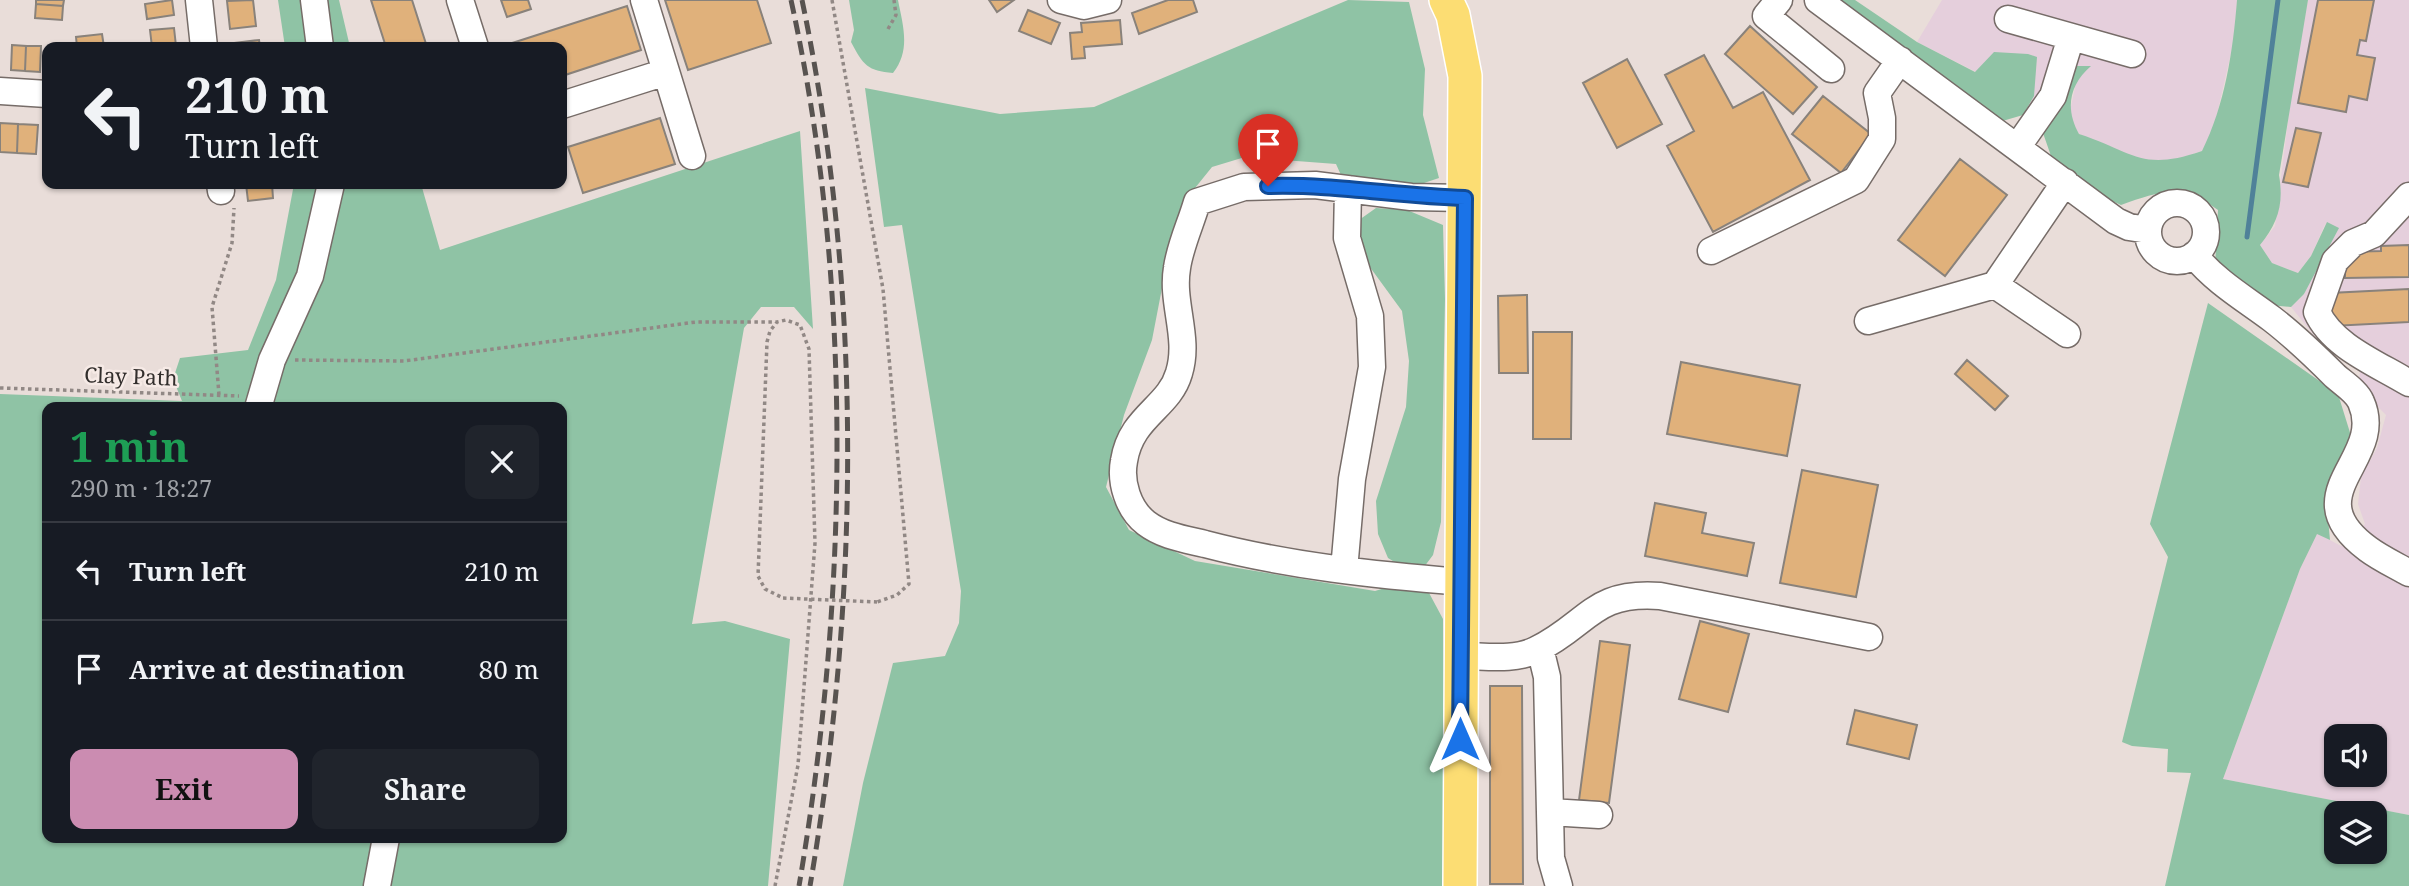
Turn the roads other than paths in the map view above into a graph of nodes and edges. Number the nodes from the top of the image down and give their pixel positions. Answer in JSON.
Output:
{"nodes":[{"id":1,"x":199,"y":0,"type":"edge"},
{"id":2,"x":314,"y":0,"type":"edge"},
{"id":3,"x":460,"y":0,"type":"edge"},
{"id":4,"x":644,"y":0,"type":"edge"},
{"id":5,"x":1061,"y":0,"type":"edge"},
{"id":6,"x":1108,"y":0,"type":"edge"},
{"id":7,"x":1779,"y":0,"type":"edge"},
{"id":8,"x":1818,"y":0,"type":"edge"},
{"id":9,"x":1454,"y":5,"type":"edge"},
{"id":10,"x":2008,"y":19,"type":"dead end"},
{"id":11,"x":2071,"y":37,"type":"junction"},
{"id":12,"x":203,"y":42,"type":"edge"},
{"id":13,"x":319,"y":42,"type":"edge"},
{"id":14,"x":473,"y":42,"type":"edge"},
{"id":15,"x":2133,"y":54,"type":"dead end"},
{"id":16,"x":1900,"y":60,"type":"junction"},
{"id":17,"x":1831,"y":69,"type":"dead end"},
{"id":18,"x":666,"y":72,"type":"junction"},
{"id":19,"x":0,"y":91,"type":"edge"},
{"id":20,"x":42,"y":94,"type":"edge"},
{"id":21,"x":567,"y":102,"type":"edge"},
{"id":22,"x":2018,"y":146,"type":"junction"},
{"id":23,"x":692,"y":156,"type":"dead end"},
{"id":24,"x":2066,"y":183,"type":"junction"},
{"id":25,"x":330,"y":189,"type":"edge"},
{"id":26,"x":1348,"y":189,"type":"junction"},
{"id":27,"x":2409,"y":197,"type":"edge"},
{"id":28,"x":1465,"y":198,"type":"junction"},
{"id":29,"x":2148,"y":230,"type":"junction"},
{"id":30,"x":1710,"y":251,"type":"dead end"},
{"id":31,"x":2194,"y":255,"type":"junction"},
{"id":32,"x":1995,"y":285,"type":"junction"},
{"id":33,"x":2318,"y":312,"type":"junction"},
{"id":34,"x":1868,"y":321,"type":"dead end"},
{"id":35,"x":2286,"y":331,"type":"junction"},
{"id":36,"x":2067,"y":334,"type":"dead end"},
{"id":37,"x":2409,"y":383,"type":"edge"},
{"id":38,"x":260,"y":402,"type":"edge"},
{"id":39,"x":1345,"y":570,"type":"junction"},
{"id":40,"x":2409,"y":573,"type":"edge"},
{"id":41,"x":1462,"y":582,"type":"junction"},
{"id":42,"x":1869,"y":637,"type":"dead end"},
{"id":43,"x":1540,"y":648,"type":"junction"},
{"id":44,"x":1461,"y":656,"type":"junction"},
{"id":45,"x":1550,"y":812,"type":"junction"},
{"id":46,"x":1599,"y":815,"type":"dead end"},
{"id":47,"x":385,"y":843,"type":"edge"},
{"id":48,"x":377,"y":886,"type":"edge"},
{"id":49,"x":1461,"y":886,"type":"edge"},
{"id":50,"x":1559,"y":886,"type":"edge"}],
"edges":[{"from":1,"to":12,"type":"street"},
{"from":2,"to":13,"type":"street"},
{"from":3,"to":14,"type":"street"},
{"from":4,"to":18,"type":"street"},
{"from":5,"to":6,"type":"street"},
{"from":7,"to":17,"type":"street"},
{"from":8,"to":16,"type":"street"},
{"from":9,"to":28,"type":"main road"},
{"from":10,"to":11,"type":"street"},
{"from":11,"to":15,"type":"street"},
{"from":11,"to":22,"type":"street"},
{"from":16,"to":22,"type":"street"},
{"from":16,"to":30,"type":"street"},
{"from":18,"to":21,"type":"street"},
{"from":18,"to":23,"type":"street"},
{"from":19,"to":20,"type":"street"},
{"from":22,"to":24,"type":"street"},
{"from":24,"to":29,"type":"street"},
{"from":24,"to":32,"type":"street"},
{"from":25,"to":38,"type":"street"},
{"from":26,"to":28,"type":"street"},
{"from":26,"to":39,"type":"street"},
{"from":26,"to":39,"type":"street"},
{"from":27,"to":33,"type":"street"},
{"from":28,"to":41,"type":"main road"},
{"from":29,"to":31,"type":"street"},
{"from":29,"to":31,"type":"street"},
{"from":31,"to":35,"type":"street"},
{"from":32,"to":34,"type":"street"},
{"from":32,"to":36,"type":"street"},
{"from":33,"to":35,"type":"street"},
{"from":33,"to":37,"type":"street"},
{"from":35,"to":40,"type":"street"},
{"from":39,"to":41,"type":"street"},
{"from":41,"to":44,"type":"main road"},
{"from":42,"to":43,"type":"street"},
{"from":43,"to":44,"type":"street"},
{"from":43,"to":45,"type":"street"},
{"from":44,"to":49,"type":"main road"},
{"from":45,"to":46,"type":"street"},
{"from":45,"to":50,"type":"street"},
{"from":47,"to":48,"type":"street"}]}
